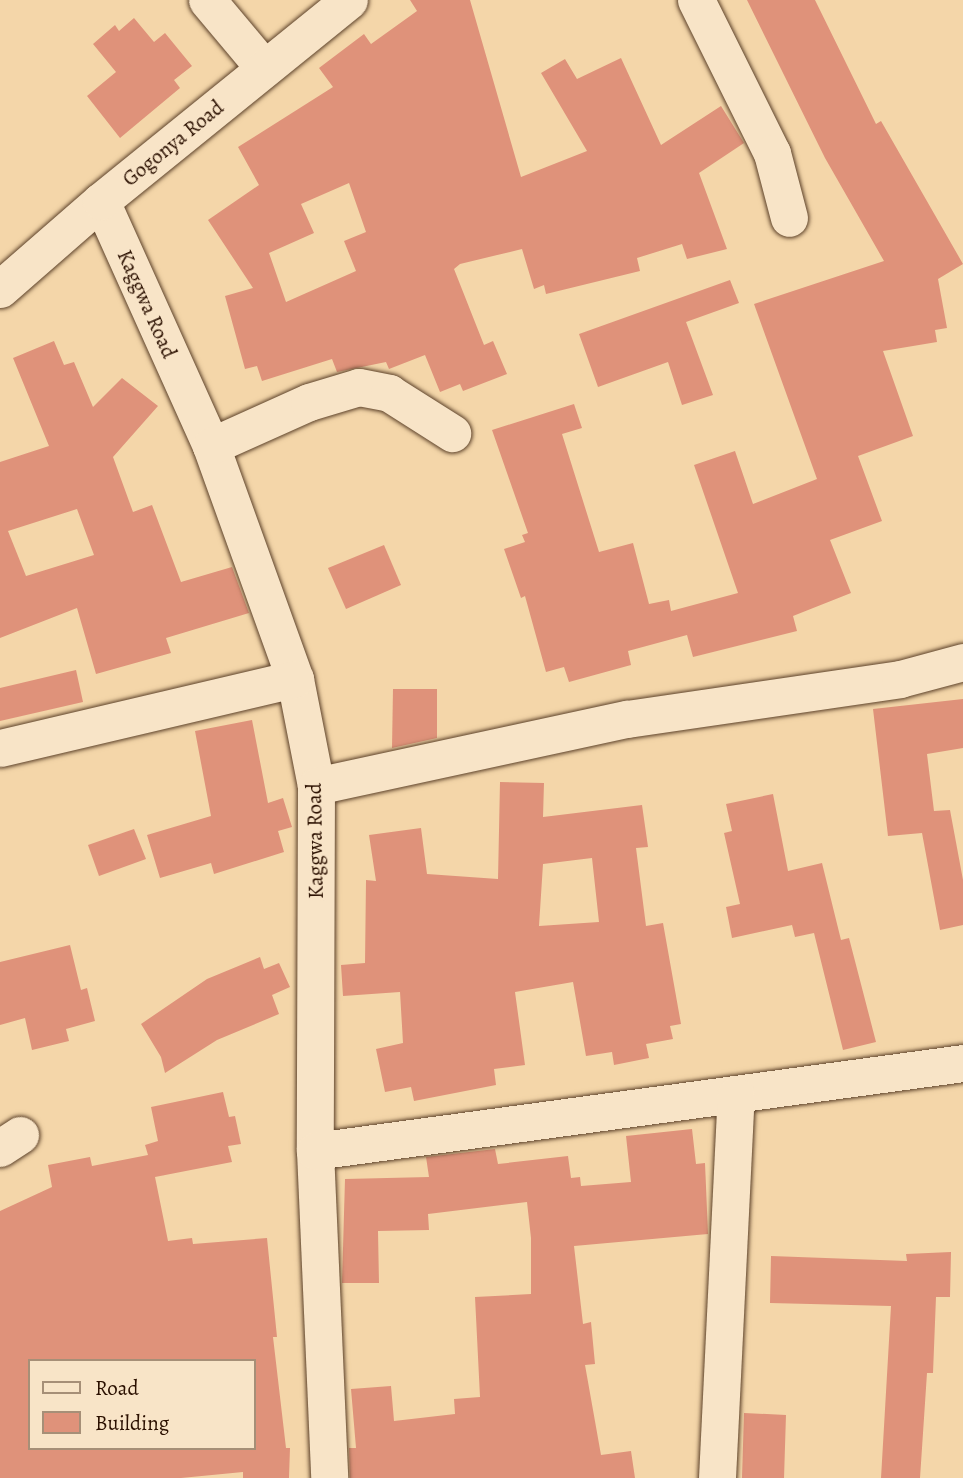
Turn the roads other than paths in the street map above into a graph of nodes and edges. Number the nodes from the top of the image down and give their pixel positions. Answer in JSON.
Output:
{"nodes":[{"id":1,"x":207,"y":0,"type":"edge"},
{"id":2,"x":349,"y":0,"type":"edge"},
{"id":3,"x":695,"y":0,"type":"edge"},
{"id":4,"x":264,"y":68,"type":"junction"},
{"id":5,"x":101,"y":201,"type":"junction"},
{"id":6,"x":789,"y":218,"type":"dead end"},
{"id":7,"x":0,"y":289,"type":"edge"},
{"id":8,"x":452,"y":433,"type":"dead end"},
{"id":9,"x":211,"y":446,"type":"junction"},
{"id":10,"x":963,"y":662,"type":"edge"},
{"id":11,"x":295,"y":679,"type":"junction"},
{"id":12,"x":0,"y":748,"type":"edge"},
{"id":13,"x":316,"y":786,"type":"junction"},
{"id":14,"x":963,"y":1063,"type":"edge"},
{"id":15,"x":736,"y":1096,"type":"junction"},
{"id":16,"x":315,"y":1151,"type":"junction"},
{"id":17,"x":329,"y":1478,"type":"edge"},
{"id":18,"x":717,"y":1478,"type":"edge"}],
"edges":[{"from":1,"to":4,"type":"street"},
{"from":2,"to":4,"type":"street","name":"Gogonya Road"},
{"from":3,"to":6,"type":"street"},
{"from":4,"to":5,"type":"street","name":"Gogonya Road"},
{"from":5,"to":7,"type":"street","name":"Gogonya Road"},
{"from":5,"to":9,"type":"street","name":"Kaggwa Road"},
{"from":8,"to":9,"type":"street"},
{"from":9,"to":11,"type":"street","name":"Kaggwa Road"},
{"from":10,"to":13,"type":"street"},
{"from":11,"to":12,"type":"street"},
{"from":11,"to":13,"type":"street","name":"Kaggwa Road"},
{"from":13,"to":16,"type":"street","name":"Kaggwa Road"},
{"from":14,"to":15,"type":"street"},
{"from":15,"to":16,"type":"street"},
{"from":15,"to":18,"type":"street"},
{"from":16,"to":17,"type":"street","name":"Kaggwa Road"}]}
